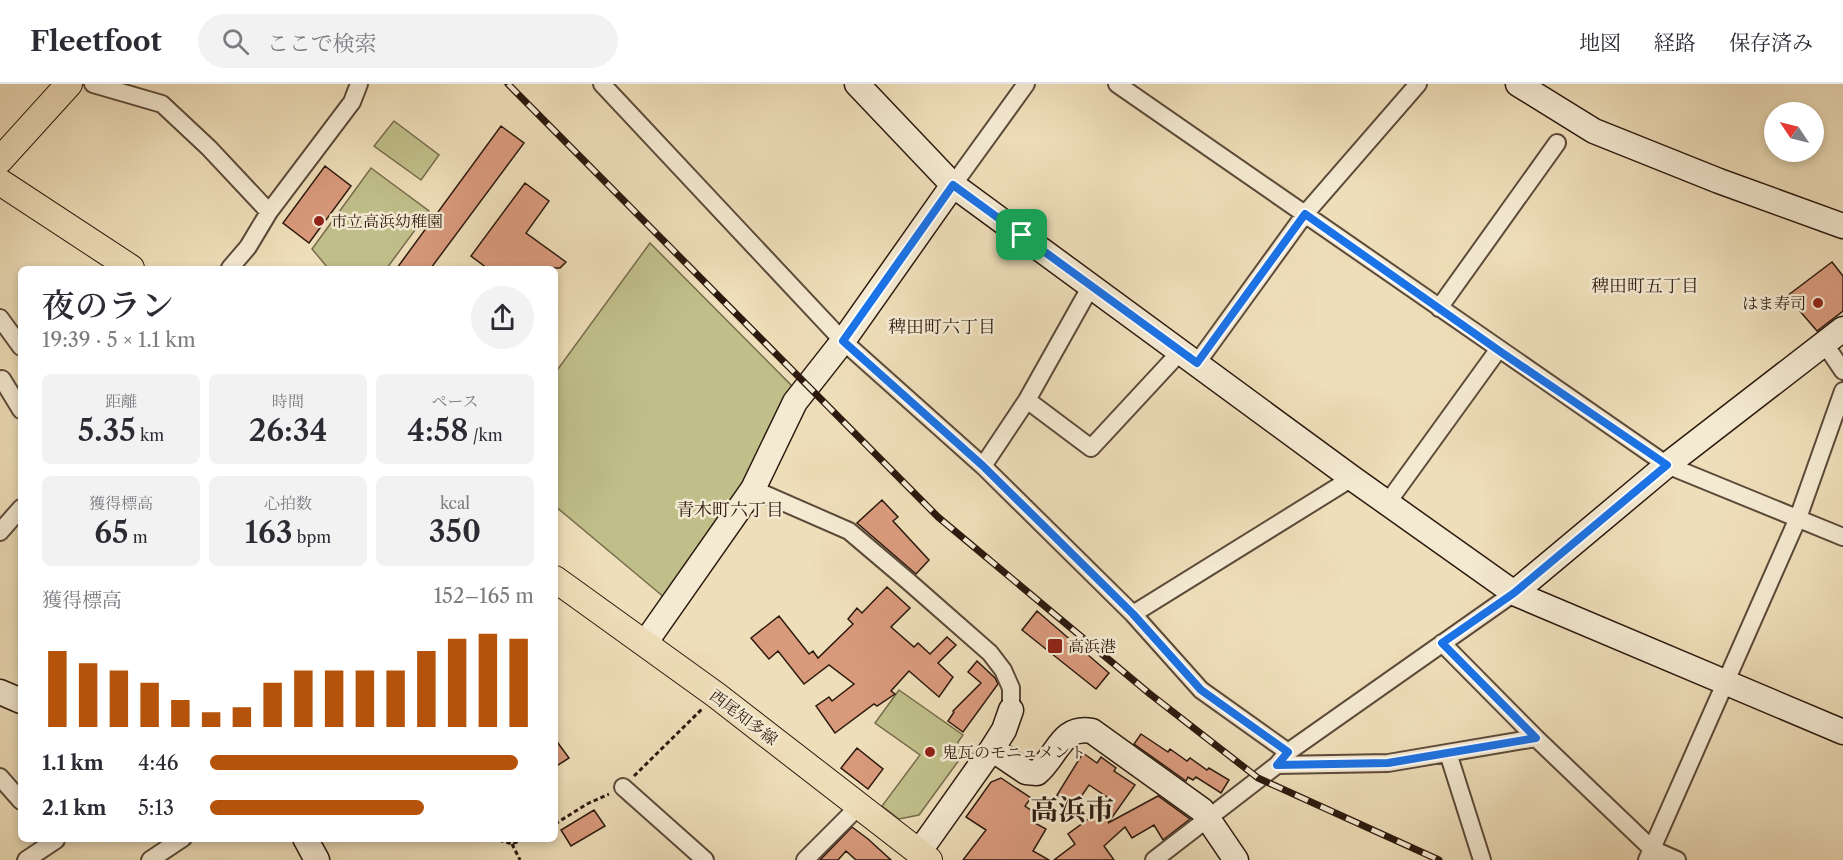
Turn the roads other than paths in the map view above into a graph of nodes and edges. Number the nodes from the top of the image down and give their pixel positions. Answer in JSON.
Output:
{"nodes":[{"id":1,"x":69,"y":84,"type":"edge"},
{"id":2,"x":93,"y":84,"type":"edge"},
{"id":3,"x":359,"y":84,"type":"edge"},
{"id":4,"x":603,"y":84,"type":"edge"},
{"id":5,"x":857,"y":84,"type":"edge"},
{"id":6,"x":1026,"y":84,"type":"edge"},
{"id":7,"x":1117,"y":84,"type":"edge"},
{"id":8,"x":1418,"y":84,"type":"edge"},
{"id":9,"x":1518,"y":84,"type":"edge"},
{"id":10,"x":1557,"y":143,"type":"dead end"},
{"id":11,"x":0,"y":160,"type":"edge"},
{"id":12,"x":0,"y":182,"type":"edge"},
{"id":13,"x":953,"y":185,"type":"junction"},
{"id":14,"x":269,"y":212,"type":"junction"},
{"id":15,"x":1305,"y":214,"type":"junction"},
{"id":16,"x":1843,"y":226,"type":"edge"},
{"id":17,"x":128,"y":266,"type":"edge"},
{"id":18,"x":232,"y":266,"type":"edge"},
{"id":19,"x":1091,"y":286,"type":"junction"},
{"id":20,"x":1439,"y":308,"type":"junction"},
{"id":21,"x":0,"y":318,"type":"edge"},
{"id":22,"x":1834,"y":336,"type":"edge"},
{"id":23,"x":843,"y":341,"type":"junction"},
{"id":24,"x":18,"y":343,"type":"edge"},
{"id":25,"x":1498,"y":350,"type":"junction"},
{"id":26,"x":1189,"y":357,"type":"junction"},
{"id":27,"x":1843,"y":371,"type":"edge"},
{"id":28,"x":0,"y":380,"type":"edge"},
{"id":29,"x":1843,"y":391,"type":"edge"},
{"id":30,"x":1027,"y":400,"type":"junction"},
{"id":31,"x":18,"y":405,"type":"edge"},
{"id":32,"x":1667,"y":465,"type":"junction"},
{"id":33,"x":983,"y":466,"type":"junction"},
{"id":34,"x":1352,"y":478,"type":"junction"},
{"id":35,"x":753,"y":489,"type":"junction"},
{"id":36,"x":1388,"y":502,"type":"junction"},
{"id":37,"x":18,"y":511,"type":"edge"},
{"id":38,"x":1798,"y":518,"type":"junction"},
{"id":39,"x":0,"y":532,"type":"edge"},
{"id":40,"x":1843,"y":537,"type":"edge"},
{"id":41,"x":558,"y":586,"type":"edge"},
{"id":42,"x":1514,"y":593,"type":"junction"},
{"id":43,"x":1133,"y":614,"type":"junction"},
{"id":44,"x":645,"y":643,"type":"junction"},
{"id":45,"x":1442,"y":643,"type":"junction"},
{"id":46,"x":1725,"y":682,"type":"junction"},
{"id":47,"x":0,"y":692,"type":"edge"},
{"id":48,"x":18,"y":701,"type":"edge"},
{"id":49,"x":1011,"y":710,"type":"joint"},
{"id":50,"x":1843,"y":732,"type":"edge"},
{"id":51,"x":1536,"y":738,"type":"junction"},
{"id":52,"x":992,"y":749,"type":"junction"},
{"id":53,"x":1288,"y":752,"type":"junction"},
{"id":54,"x":1448,"y":753,"type":"junction"},
{"id":55,"x":1277,"y":765,"type":"junction"},
{"id":56,"x":0,"y":777,"type":"edge"},
{"id":57,"x":623,"y":787,"type":"road end"},
{"id":58,"x":18,"y":798,"type":"edge"},
{"id":59,"x":860,"y":805,"type":"junction"},
{"id":60,"x":1209,"y":819,"type":"junction"},
{"id":61,"x":53,"y":842,"type":"edge"},
{"id":62,"x":177,"y":842,"type":"edge"},
{"id":63,"x":1650,"y":855,"type":"edge"},
{"id":64,"x":920,"y":857,"type":"edge"},
{"id":65,"x":26,"y":860,"type":"edge"},
{"id":66,"x":150,"y":860,"type":"edge"},
{"id":67,"x":705,"y":860,"type":"edge"},
{"id":68,"x":805,"y":860,"type":"edge"},
{"id":69,"x":1154,"y":860,"type":"edge"},
{"id":70,"x":1236,"y":860,"type":"edge"},
{"id":71,"x":1482,"y":860,"type":"edge"},
{"id":72,"x":1677,"y":860,"type":"edge"}],
"edges":[{"from":1,"to":11,"type":"main road"},
{"from":2,"to":14,"type":"street"},
{"from":3,"to":14,"type":"street"},
{"from":4,"to":23,"type":"street"},
{"from":5,"to":13,"type":"street"},
{"from":6,"to":13,"type":"street"},
{"from":7,"to":15,"type":"street"},
{"from":8,"to":15,"type":"street"},
{"from":9,"to":16,"type":"street"},
{"from":10,"to":20,"type":"street"},
{"from":12,"to":17,"type":"main road"},
{"from":13,"to":19,"type":"street"},
{"from":13,"to":23,"type":"street"},
{"from":14,"to":18,"type":"street"},
{"from":15,"to":20,"type":"street"},
{"from":15,"to":26,"type":"street"},
{"from":19,"to":26,"type":"street"},
{"from":19,"to":30,"type":"street"},
{"from":20,"to":25,"type":"street"},
{"from":21,"to":24,"type":"street"},
{"from":22,"to":27,"type":"street"},
{"from":22,"to":32,"type":"street"},
{"from":23,"to":33,"type":"street"},
{"from":23,"to":35,"type":"street"},
{"from":25,"to":32,"type":"street"},
{"from":25,"to":36,"type":"street"},
{"from":26,"to":30,"type":"street"},
{"from":26,"to":34,"type":"street"},
{"from":28,"to":31,"type":"street"},
{"from":29,"to":38,"type":"street"},
{"from":30,"to":33,"type":"street"},
{"from":32,"to":38,"type":"street"},
{"from":32,"to":42,"type":"street"},
{"from":33,"to":43,"type":"street"},
{"from":34,"to":36,"type":"street"},
{"from":34,"to":43,"type":"street"},
{"from":35,"to":44,"type":"street"},
{"from":35,"to":49,"type":"street"},
{"from":36,"to":42,"type":"street"},
{"from":37,"to":39,"type":"street"},
{"from":38,"to":40,"type":"street"},
{"from":38,"to":46,"type":"street"},
{"from":41,"to":44,"type":"main road","name":"西尾知多線"},
{"from":42,"to":45,"type":"street"},
{"from":42,"to":46,"type":"street"},
{"from":43,"to":53,"type":"street"},
{"from":44,"to":59,"type":"main road","name":"西尾知多線"},
{"from":45,"to":51,"type":"street"},
{"from":45,"to":53,"type":"street"},
{"from":46,"to":50,"type":"street"},
{"from":46,"to":63,"type":"street"},
{"from":47,"to":48,"type":"street"},
{"from":49,"to":52,"type":"street"},
{"from":51,"to":54,"type":"street"},
{"from":51,"to":63,"type":"street"},
{"from":52,"to":60,"type":"street"},
{"from":52,"to":64,"type":"street"},
{"from":53,"to":55,"type":"street"},
{"from":54,"to":55,"type":"street"},
{"from":54,"to":71,"type":"street"},
{"from":55,"to":60,"type":"street"},
{"from":56,"to":58,"type":"street"},
{"from":57,"to":67,"type":"street"},
{"from":59,"to":64,"type":"main road","name":"西尾知多線"},
{"from":59,"to":68,"type":"street"},
{"from":60,"to":69,"type":"street"},
{"from":60,"to":70,"type":"street"},
{"from":61,"to":65,"type":"street"},
{"from":62,"to":66,"type":"street"},
{"from":63,"to":72,"type":"street"}]}
